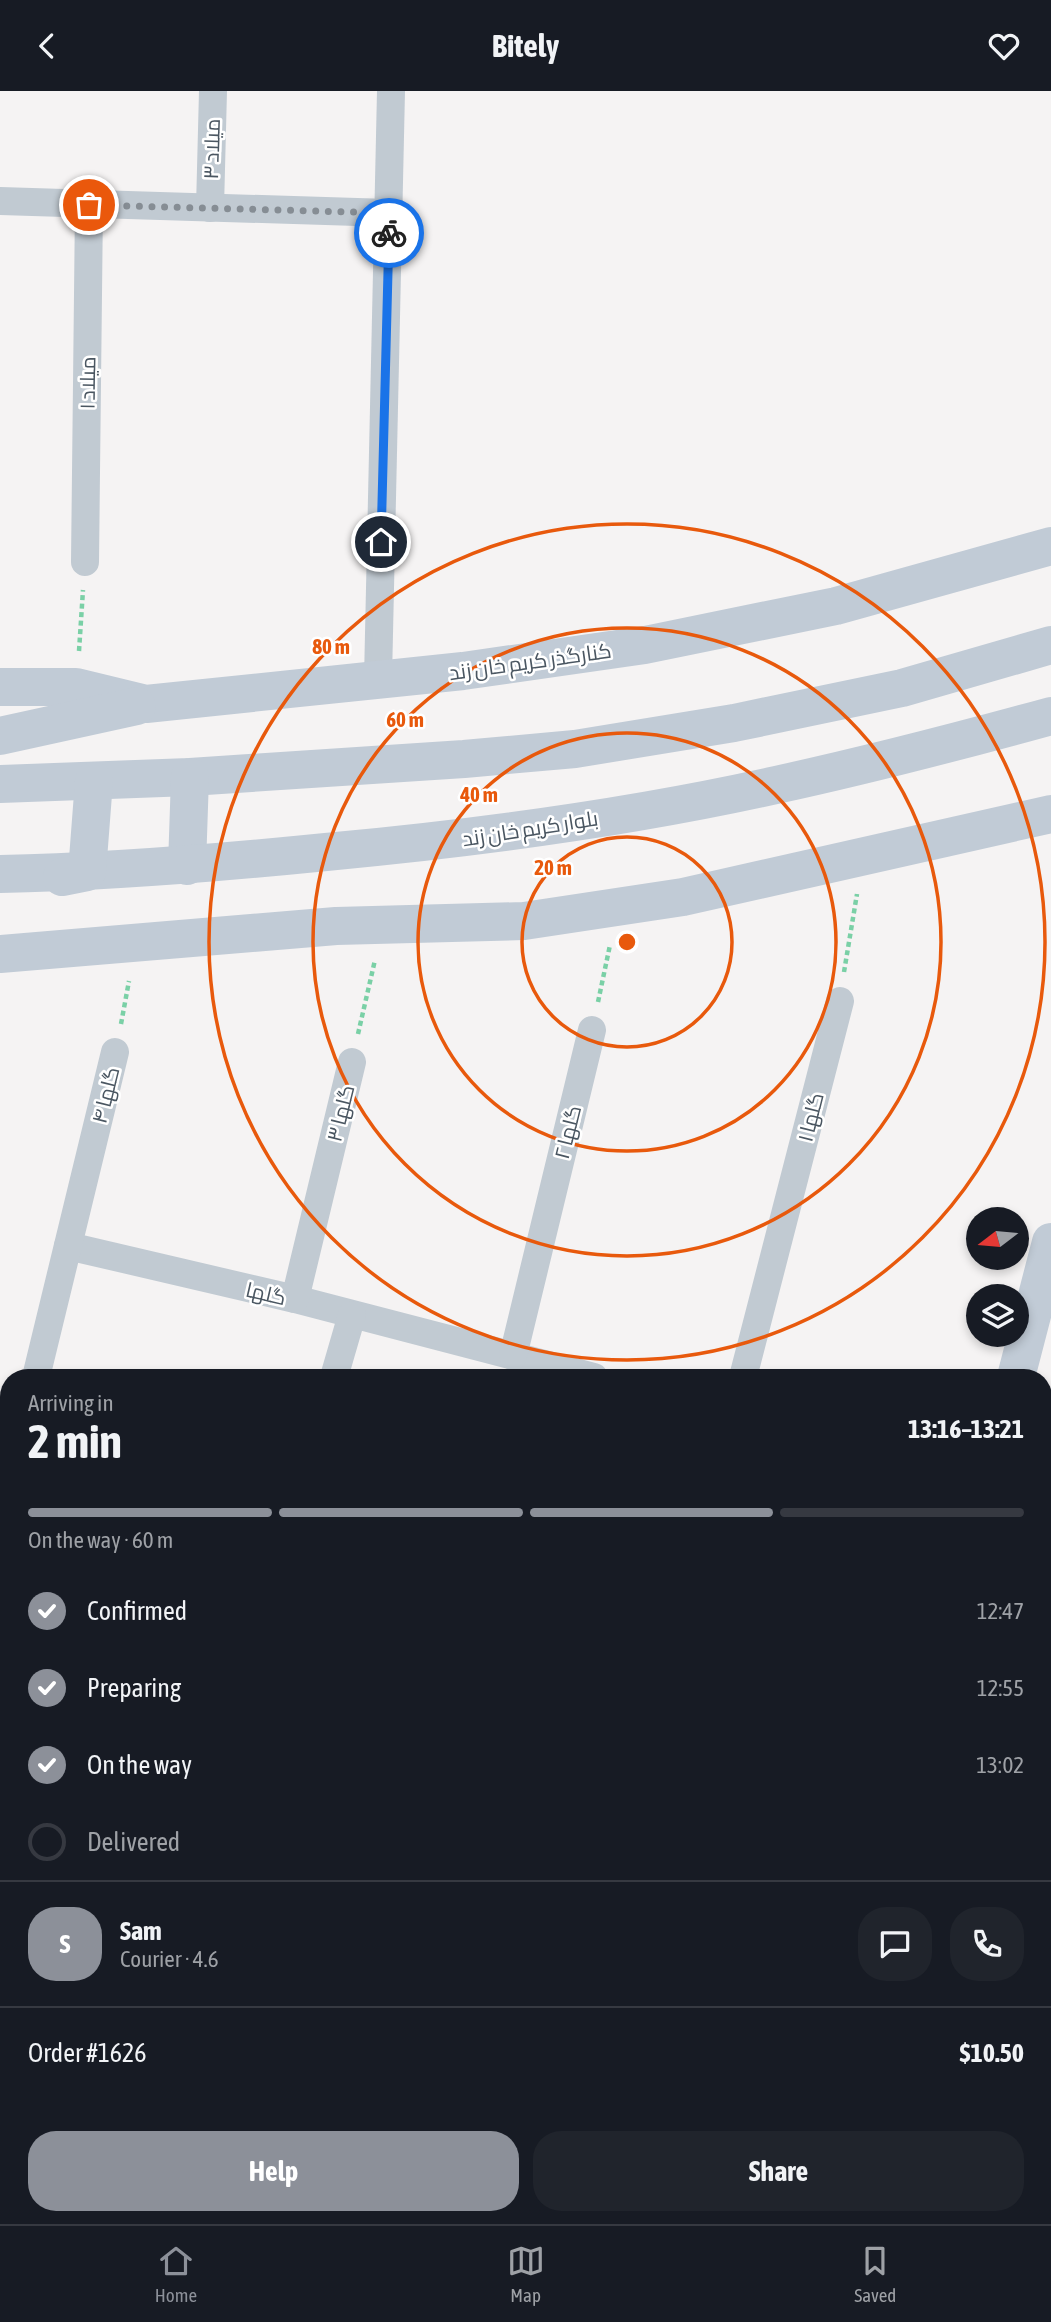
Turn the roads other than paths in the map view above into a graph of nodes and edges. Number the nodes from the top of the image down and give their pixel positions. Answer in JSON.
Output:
{"nodes":[{"id":1,"x":213,"y":91,"type":"edge"},
{"id":2,"x":391,"y":91,"type":"edge"},
{"id":3,"x":0,"y":201,"type":"edge"},
{"id":4,"x":89,"y":205,"type":"junction"},
{"id":5,"x":210,"y":208,"type":"junction"},
{"id":6,"x":389,"y":213,"type":"junction"},
{"id":7,"x":1051,"y":546,"type":"edge"},
{"id":8,"x":85,"y":562,"type":"road end"},
{"id":9,"x":1051,"y":645,"type":"edge"},
{"id":10,"x":378,"y":679,"type":"junction"},
{"id":11,"x":0,"y":687,"type":"edge"},
{"id":12,"x":146,"y":704,"type":"junction"},
{"id":13,"x":1051,"y":716,"type":"edge"},
{"id":14,"x":0,"y":736,"type":"edge"},
{"id":15,"x":190,"y":777,"type":"junction"},
{"id":16,"x":94,"y":781,"type":"junction"},
{"id":17,"x":0,"y":784,"type":"edge"},
{"id":18,"x":1051,"y":814,"type":"edge"},
{"id":19,"x":187,"y":866,"type":"junction"},
{"id":20,"x":87,"y":872,"type":"junction"},
{"id":21,"x":0,"y":874,"type":"edge"},
{"id":22,"x":0,"y":889,"type":"edge"},
{"id":23,"x":0,"y":954,"type":"edge"},
{"id":24,"x":840,"y":1001,"type":"road end"},
{"id":25,"x":592,"y":1030,"type":"road end"},
{"id":26,"x":115,"y":1052,"type":"road end"},
{"id":27,"x":352,"y":1062,"type":"road end"},
{"id":28,"x":1051,"y":1242,"type":"edge"},
{"id":29,"x":68,"y":1246,"type":"junction"},
{"id":30,"x":295,"y":1299,"type":"junction"},
{"id":31,"x":352,"y":1315,"type":"junction"},
{"id":32,"x":513,"y":1356,"type":"junction"},
{"id":33,"x":38,"y":1369,"type":"edge"},
{"id":34,"x":336,"y":1369,"type":"edge"},
{"id":35,"x":562,"y":1369,"type":"edge"},
{"id":36,"x":745,"y":1369,"type":"edge"},
{"id":37,"x":1018,"y":1369,"type":"edge"}],
"edges":[{"from":1,"to":5,"type":"street","name":"میلاد ۳"},
{"from":2,"to":6,"type":"street"},
{"from":3,"to":4,"type":"street"},
{"from":4,"to":5,"type":"street"},
{"from":4,"to":8,"type":"street","name":"میلاد ۱"},
{"from":5,"to":6,"type":"street"},
{"from":6,"to":10,"type":"street"},
{"from":7,"to":10,"type":"main road","name":"کنارگذر کریم خان زند"},
{"from":9,"to":15,"type":"main road"},
{"from":10,"to":12,"type":"main road","name":"کنارگذر کریم خان زند"},
{"from":11,"to":12,"type":"main road","name":"کنارگذر کریم خان زند"},
{"from":12,"to":14,"type":"main road"},
{"from":13,"to":19,"type":"main road","name":"بلوار کریم خان زند"},
{"from":15,"to":16,"type":"main road"},
{"from":15,"to":19,"type":"main road"},
{"from":16,"to":17,"type":"main road"},
{"from":16,"to":20,"type":"main road"},
{"from":18,"to":23,"type":"main road"},
{"from":19,"to":20,"type":"main road","name":"بلوار کریم خان زند"},
{"from":20,"to":21,"type":"main road","name":"بلوار کریم خان زند"},
{"from":20,"to":22,"type":"main road"},
{"from":24,"to":36,"type":"street","name":"گلها ۱"},
{"from":25,"to":32,"type":"street","name":"گلها ۲"},
{"from":26,"to":29,"type":"street","name":"گلها ۴"},
{"from":27,"to":30,"type":"street","name":"گلها ۳"},
{"from":28,"to":37,"type":"main road"},
{"from":29,"to":30,"type":"street","name":"گلها"},
{"from":29,"to":33,"type":"street"},
{"from":30,"to":31,"type":"street","name":"گلها"},
{"from":31,"to":32,"type":"street","name":"گلها"},
{"from":31,"to":34,"type":"street"},
{"from":32,"to":35,"type":"street","name":"گلها"}]}
